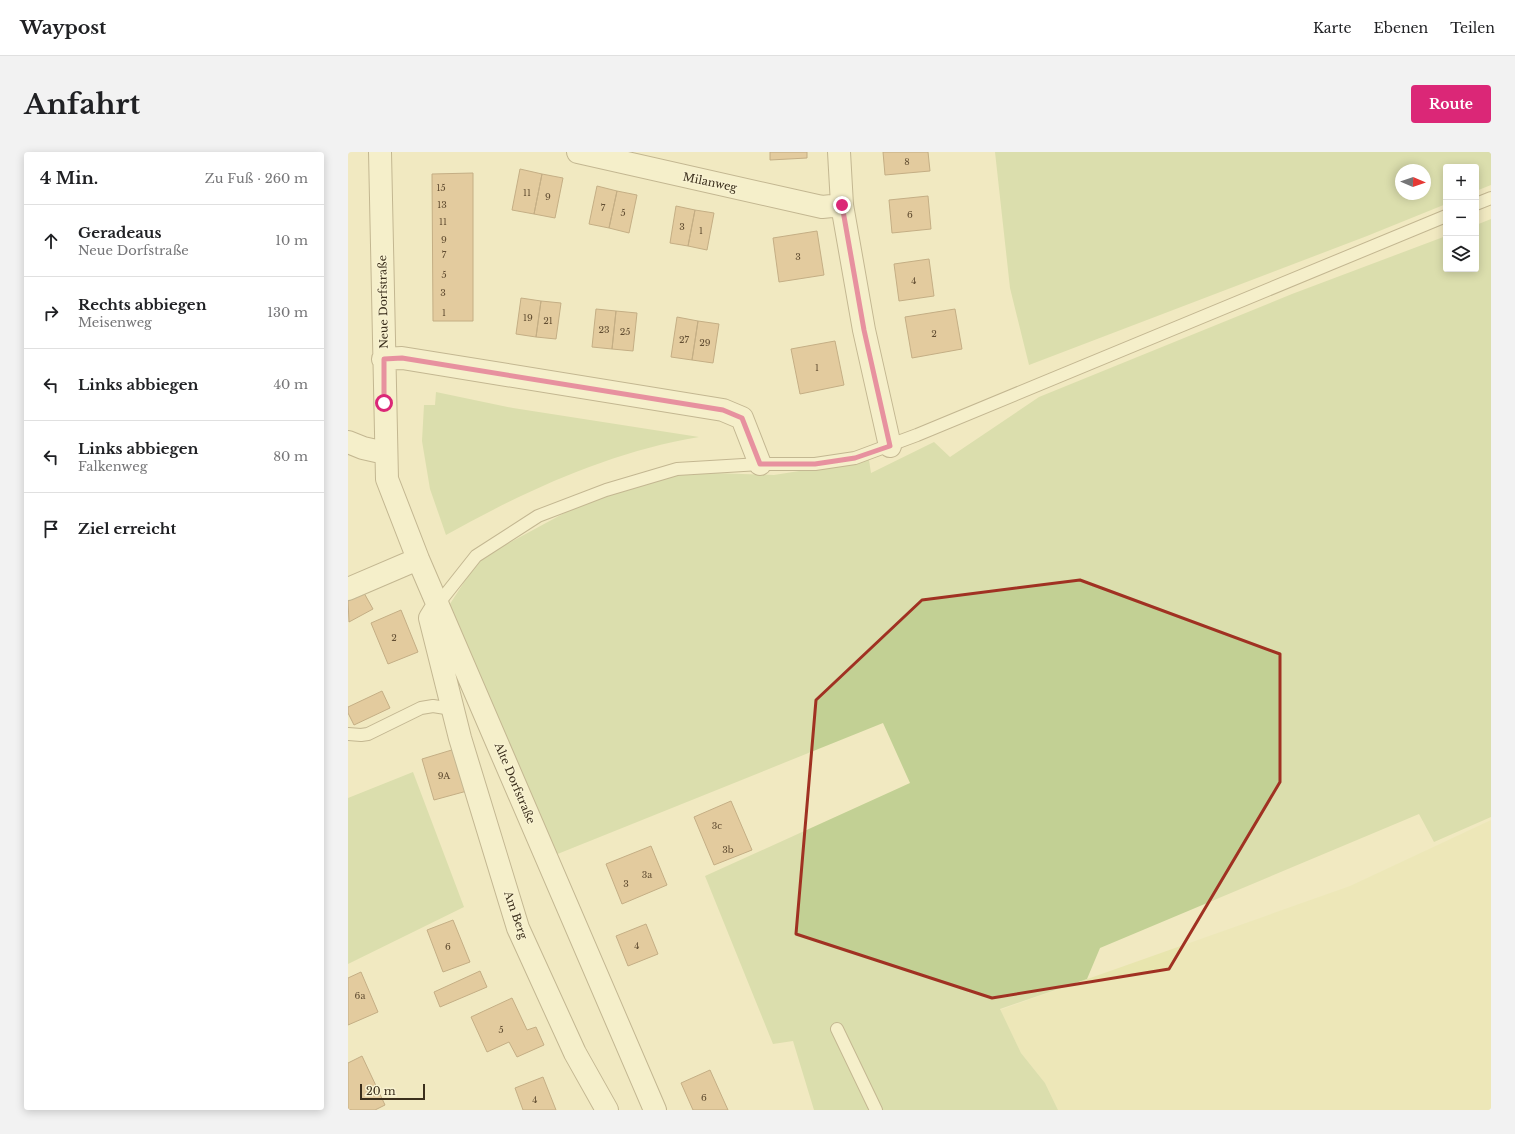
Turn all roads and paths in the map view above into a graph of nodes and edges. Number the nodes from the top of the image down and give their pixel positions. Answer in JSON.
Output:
{"nodes":[{"id":1,"x":380,"y":152,"type":"edge"},
{"id":2,"x":578,"y":152,"type":"edge"},
{"id":3,"x":839,"y":152,"type":"edge"},
{"id":4,"x":609,"y":156,"type":"edge"},
{"id":5,"x":1491,"y":198,"type":"edge"},
{"id":6,"x":1479,"y":203,"type":"edge"},
{"id":7,"x":842,"y":205,"type":"junction"},
{"id":8,"x":1443,"y":217,"type":"edge"},
{"id":9,"x":384,"y":359,"type":"junction"},
{"id":10,"x":348,"y":442,"type":"edge"},
{"id":11,"x":890,"y":446,"type":"junction"},
{"id":12,"x":385,"y":453,"type":"junction"},
{"id":13,"x":760,"y":464,"type":"junction"},
{"id":14,"x":418,"y":559,"type":"junction"},
{"id":15,"x":348,"y":589,"type":"edge"},
{"id":16,"x":438,"y":604,"type":"junction"},
{"id":17,"x":452,"y":709,"type":"junction"},
{"id":18,"x":348,"y":734,"type":"edge"},
{"id":19,"x":837,"y":1029,"type":"dead end"},
{"id":20,"x":608,"y":1110,"type":"edge"},
{"id":21,"x":655,"y":1110,"type":"edge"},
{"id":22,"x":876,"y":1110,"type":"edge"}],
"edges":[{"from":1,"to":9,"type":"street","name":"Neue Dorfstraße"},
{"from":2,"to":4,"type":"street","name":"Milanweg"},
{"from":3,"to":7,"type":"street"},
{"from":4,"to":7,"type":"street","name":"Milanweg"},
{"from":5,"to":6,"type":"lane"},
{"from":7,"to":11,"type":"street"},
{"from":8,"to":11,"type":"lane"},
{"from":9,"to":12,"type":"street","name":"Neue Dorfstraße"},
{"from":9,"to":13,"type":"street"},
{"from":10,"to":12,"type":"street"},
{"from":11,"to":13,"type":"lane"},
{"from":12,"to":14,"type":"street","name":"Alte Dorfstraße"},
{"from":13,"to":16,"type":"lane"},
{"from":14,"to":15,"type":"street"},
{"from":14,"to":16,"type":"street","name":"Alte Dorfstraße"},
{"from":16,"to":17,"type":"street","name":"Am Berg"},
{"from":16,"to":21,"type":"street","name":"Alte Dorfstraße"},
{"from":17,"to":18,"type":"lane"},
{"from":17,"to":20,"type":"street","name":"Am Berg"},
{"from":19,"to":22,"type":"lane"}]}
